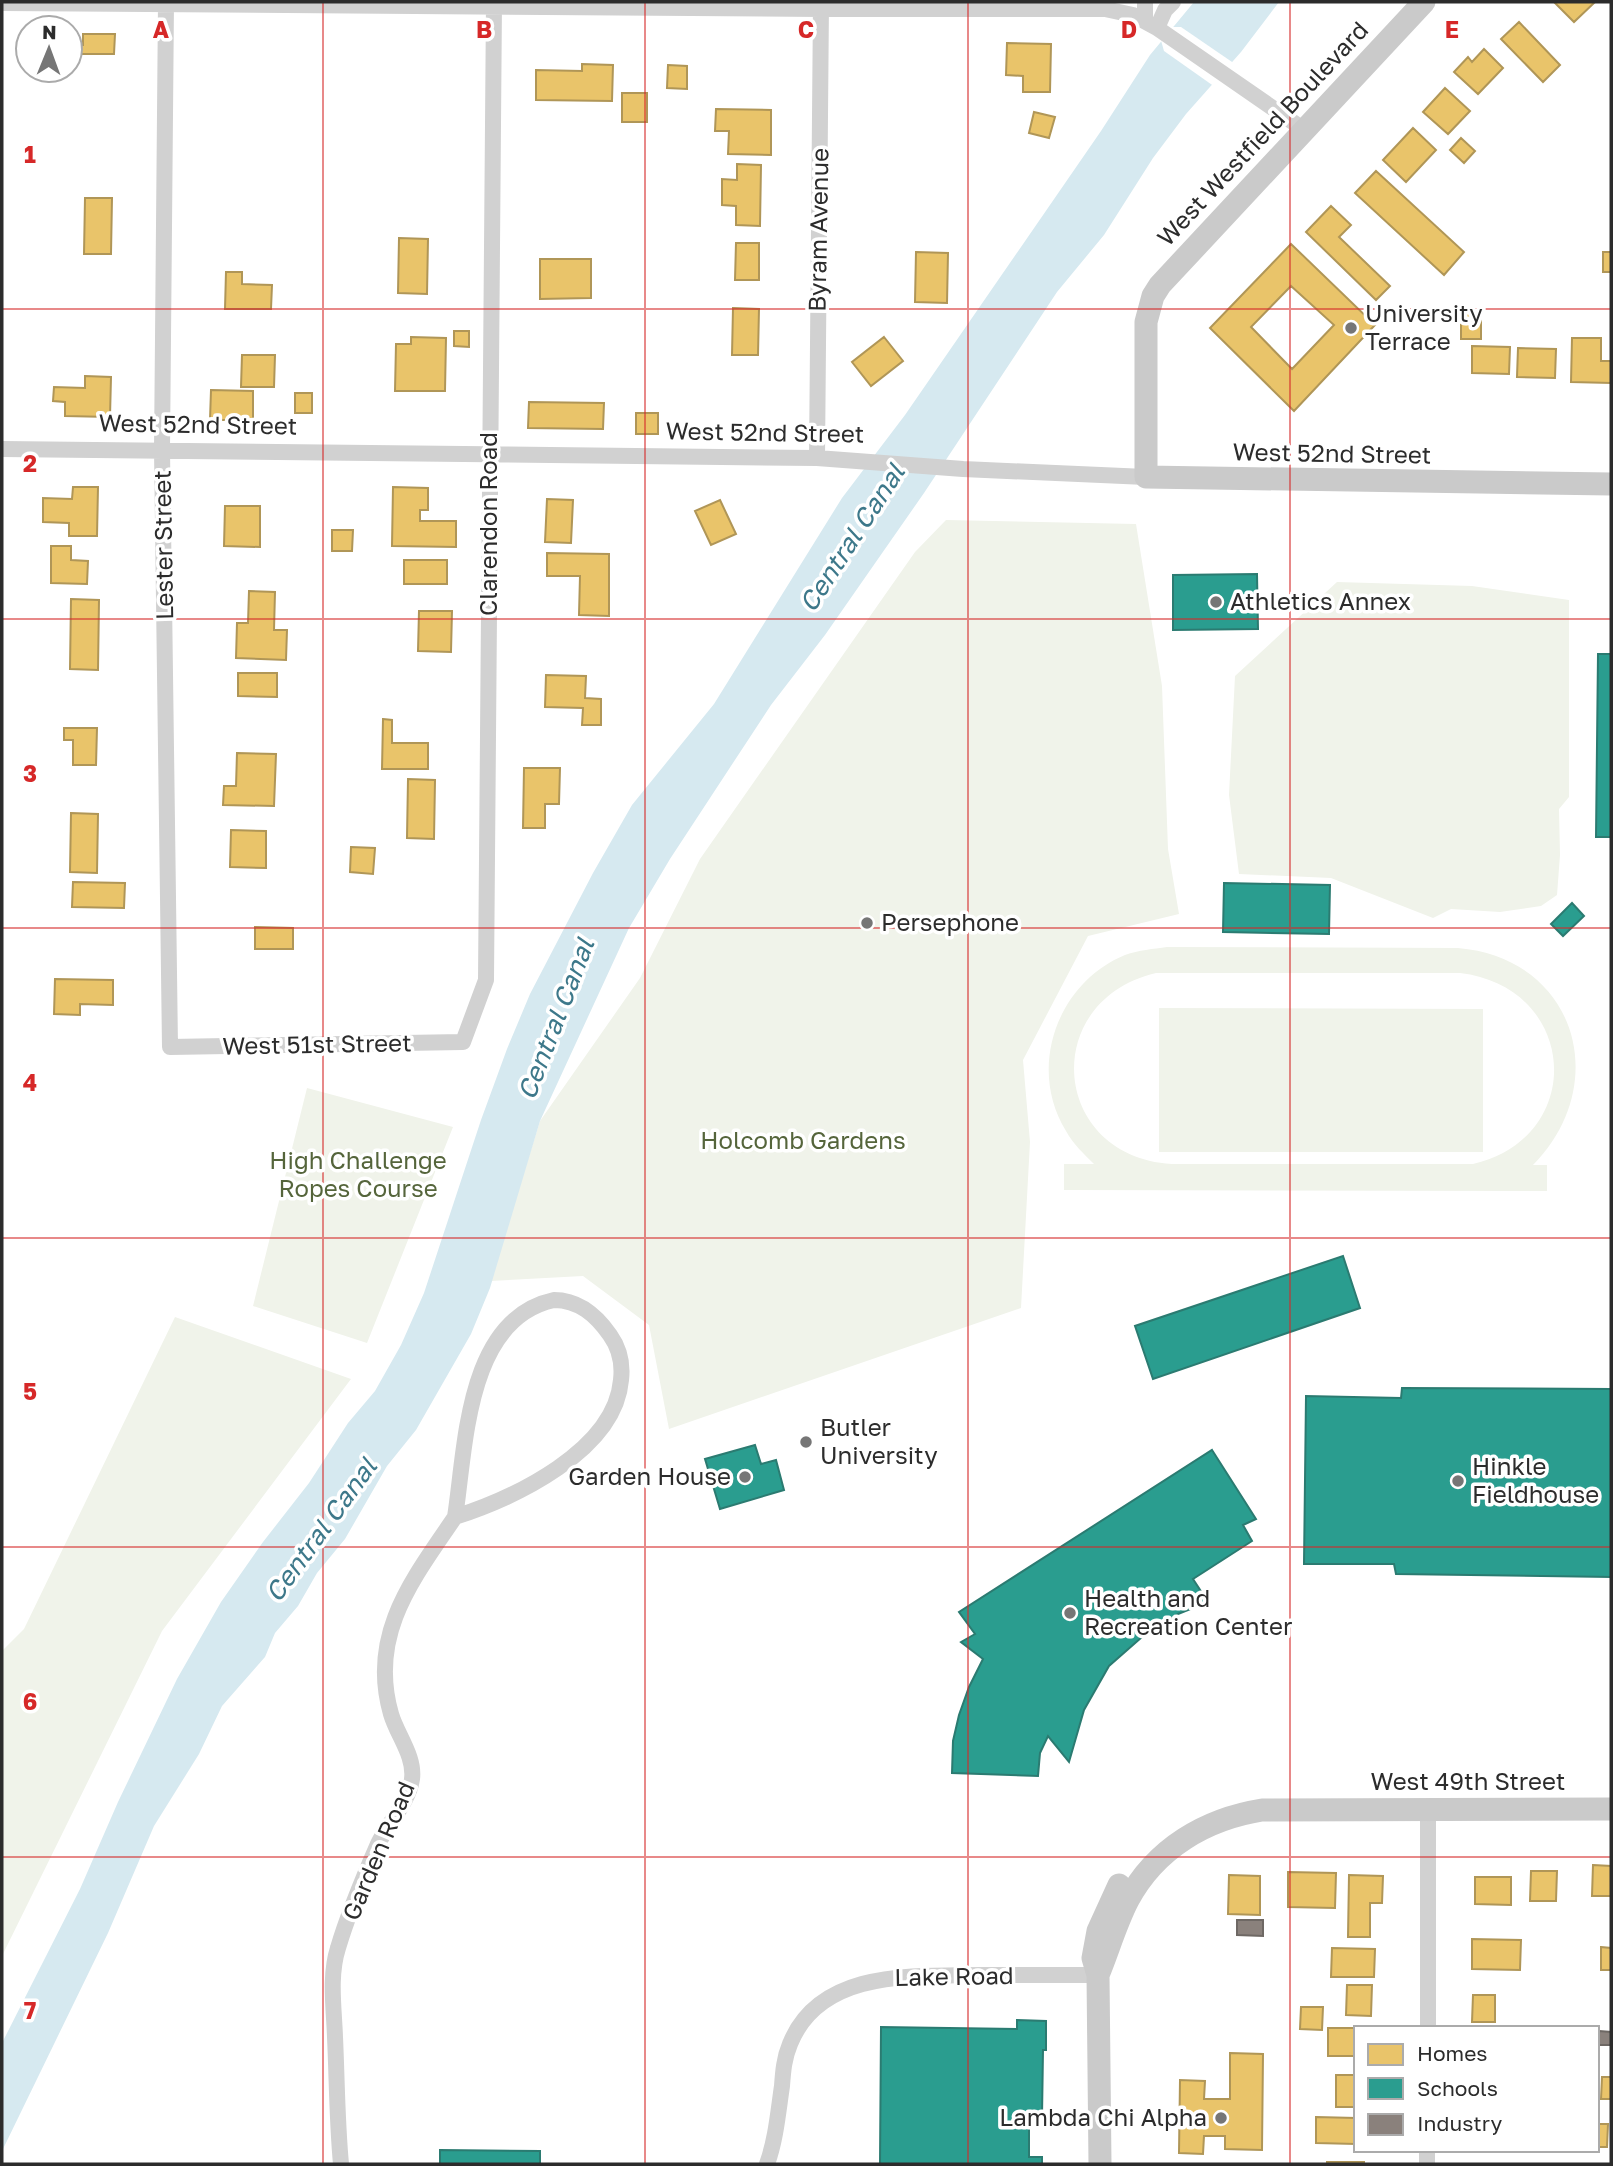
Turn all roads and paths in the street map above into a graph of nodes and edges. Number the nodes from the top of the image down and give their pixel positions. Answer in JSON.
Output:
{"nodes":[{"id":1,"x":1145,"y":2,"type":"edge"},
{"id":2,"x":1173,"y":2,"type":"edge"},
{"id":3,"x":1424,"y":2,"type":"edge"},
{"id":4,"x":2,"y":3,"type":"edge"},
{"id":5,"x":166,"y":3,"type":"edge"},
{"id":6,"x":494,"y":4,"type":"edge"},
{"id":7,"x":821,"y":6,"type":"edge"},
{"id":8,"x":1151,"y":24,"type":"junction"},
{"id":9,"x":1303,"y":129,"type":"junction"},
{"id":10,"x":2,"y":449,"type":"edge"},
{"id":11,"x":162,"y":450,"type":"junction"},
{"id":12,"x":490,"y":455,"type":"junction"},
{"id":13,"x":817,"y":458,"type":"junction"},
{"id":14,"x":1146,"y":477,"type":"junction"},
{"id":15,"x":1611,"y":484,"type":"edge"},
{"id":16,"x":463,"y":1042,"type":"joint"},
{"id":17,"x":170,"y":1047,"type":"joint"},
{"id":18,"x":455,"y":1517,"type":"junction"},
{"id":19,"x":1428,"y":1808,"type":"junction"},
{"id":20,"x":1611,"y":1808,"type":"edge"},
{"id":21,"x":1098,"y":1975,"type":"junction"},
{"id":22,"x":1428,"y":2026,"type":"edge"},
{"id":23,"x":341,"y":2164,"type":"edge"},
{"id":24,"x":767,"y":2164,"type":"edge"},
{"id":25,"x":1100,"y":2164,"type":"edge"}],
"edges":[{"from":1,"to":8,"type":"street"},
{"from":2,"to":8,"type":"street"},
{"from":3,"to":9,"type":"street","name":"West Westfield Boulevard"},
{"from":4,"to":5,"type":"street"},
{"from":5,"to":6,"type":"street"},
{"from":5,"to":11,"type":"street","name":"Lester Street"},
{"from":6,"to":7,"type":"street"},
{"from":6,"to":12,"type":"street","name":"Clarendon Road"},
{"from":7,"to":8,"type":"street"},
{"from":7,"to":13,"type":"street","name":"Byram Avenue"},
{"from":8,"to":9,"type":"street"},
{"from":9,"to":14,"type":"street","name":"West Westfield Boulevard"},
{"from":10,"to":11,"type":"street","name":"West 52nd Street"},
{"from":11,"to":12,"type":"street","name":"West 52nd Street"},
{"from":11,"to":17,"type":"street","name":"Lester Street"},
{"from":12,"to":13,"type":"street","name":"West 52nd Street"},
{"from":12,"to":16,"type":"street","name":"Clarendon Road"},
{"from":13,"to":14,"type":"street","name":"West 52nd Street"},
{"from":14,"to":15,"type":"street","name":"West 52nd Street"},
{"from":16,"to":17,"type":"street","name":"West 51st Street"},
{"from":18,"to":18,"type":"street","name":"Garden Road"},
{"from":18,"to":23,"type":"street","name":"Garden Road"},
{"from":19,"to":20,"type":"street","name":"West 49th Street"},
{"from":19,"to":21,"type":"street","name":"West 49th Street"},
{"from":19,"to":22,"type":"street"},
{"from":21,"to":24,"type":"street","name":"Lake Road"},
{"from":21,"to":25,"type":"street"}]}
